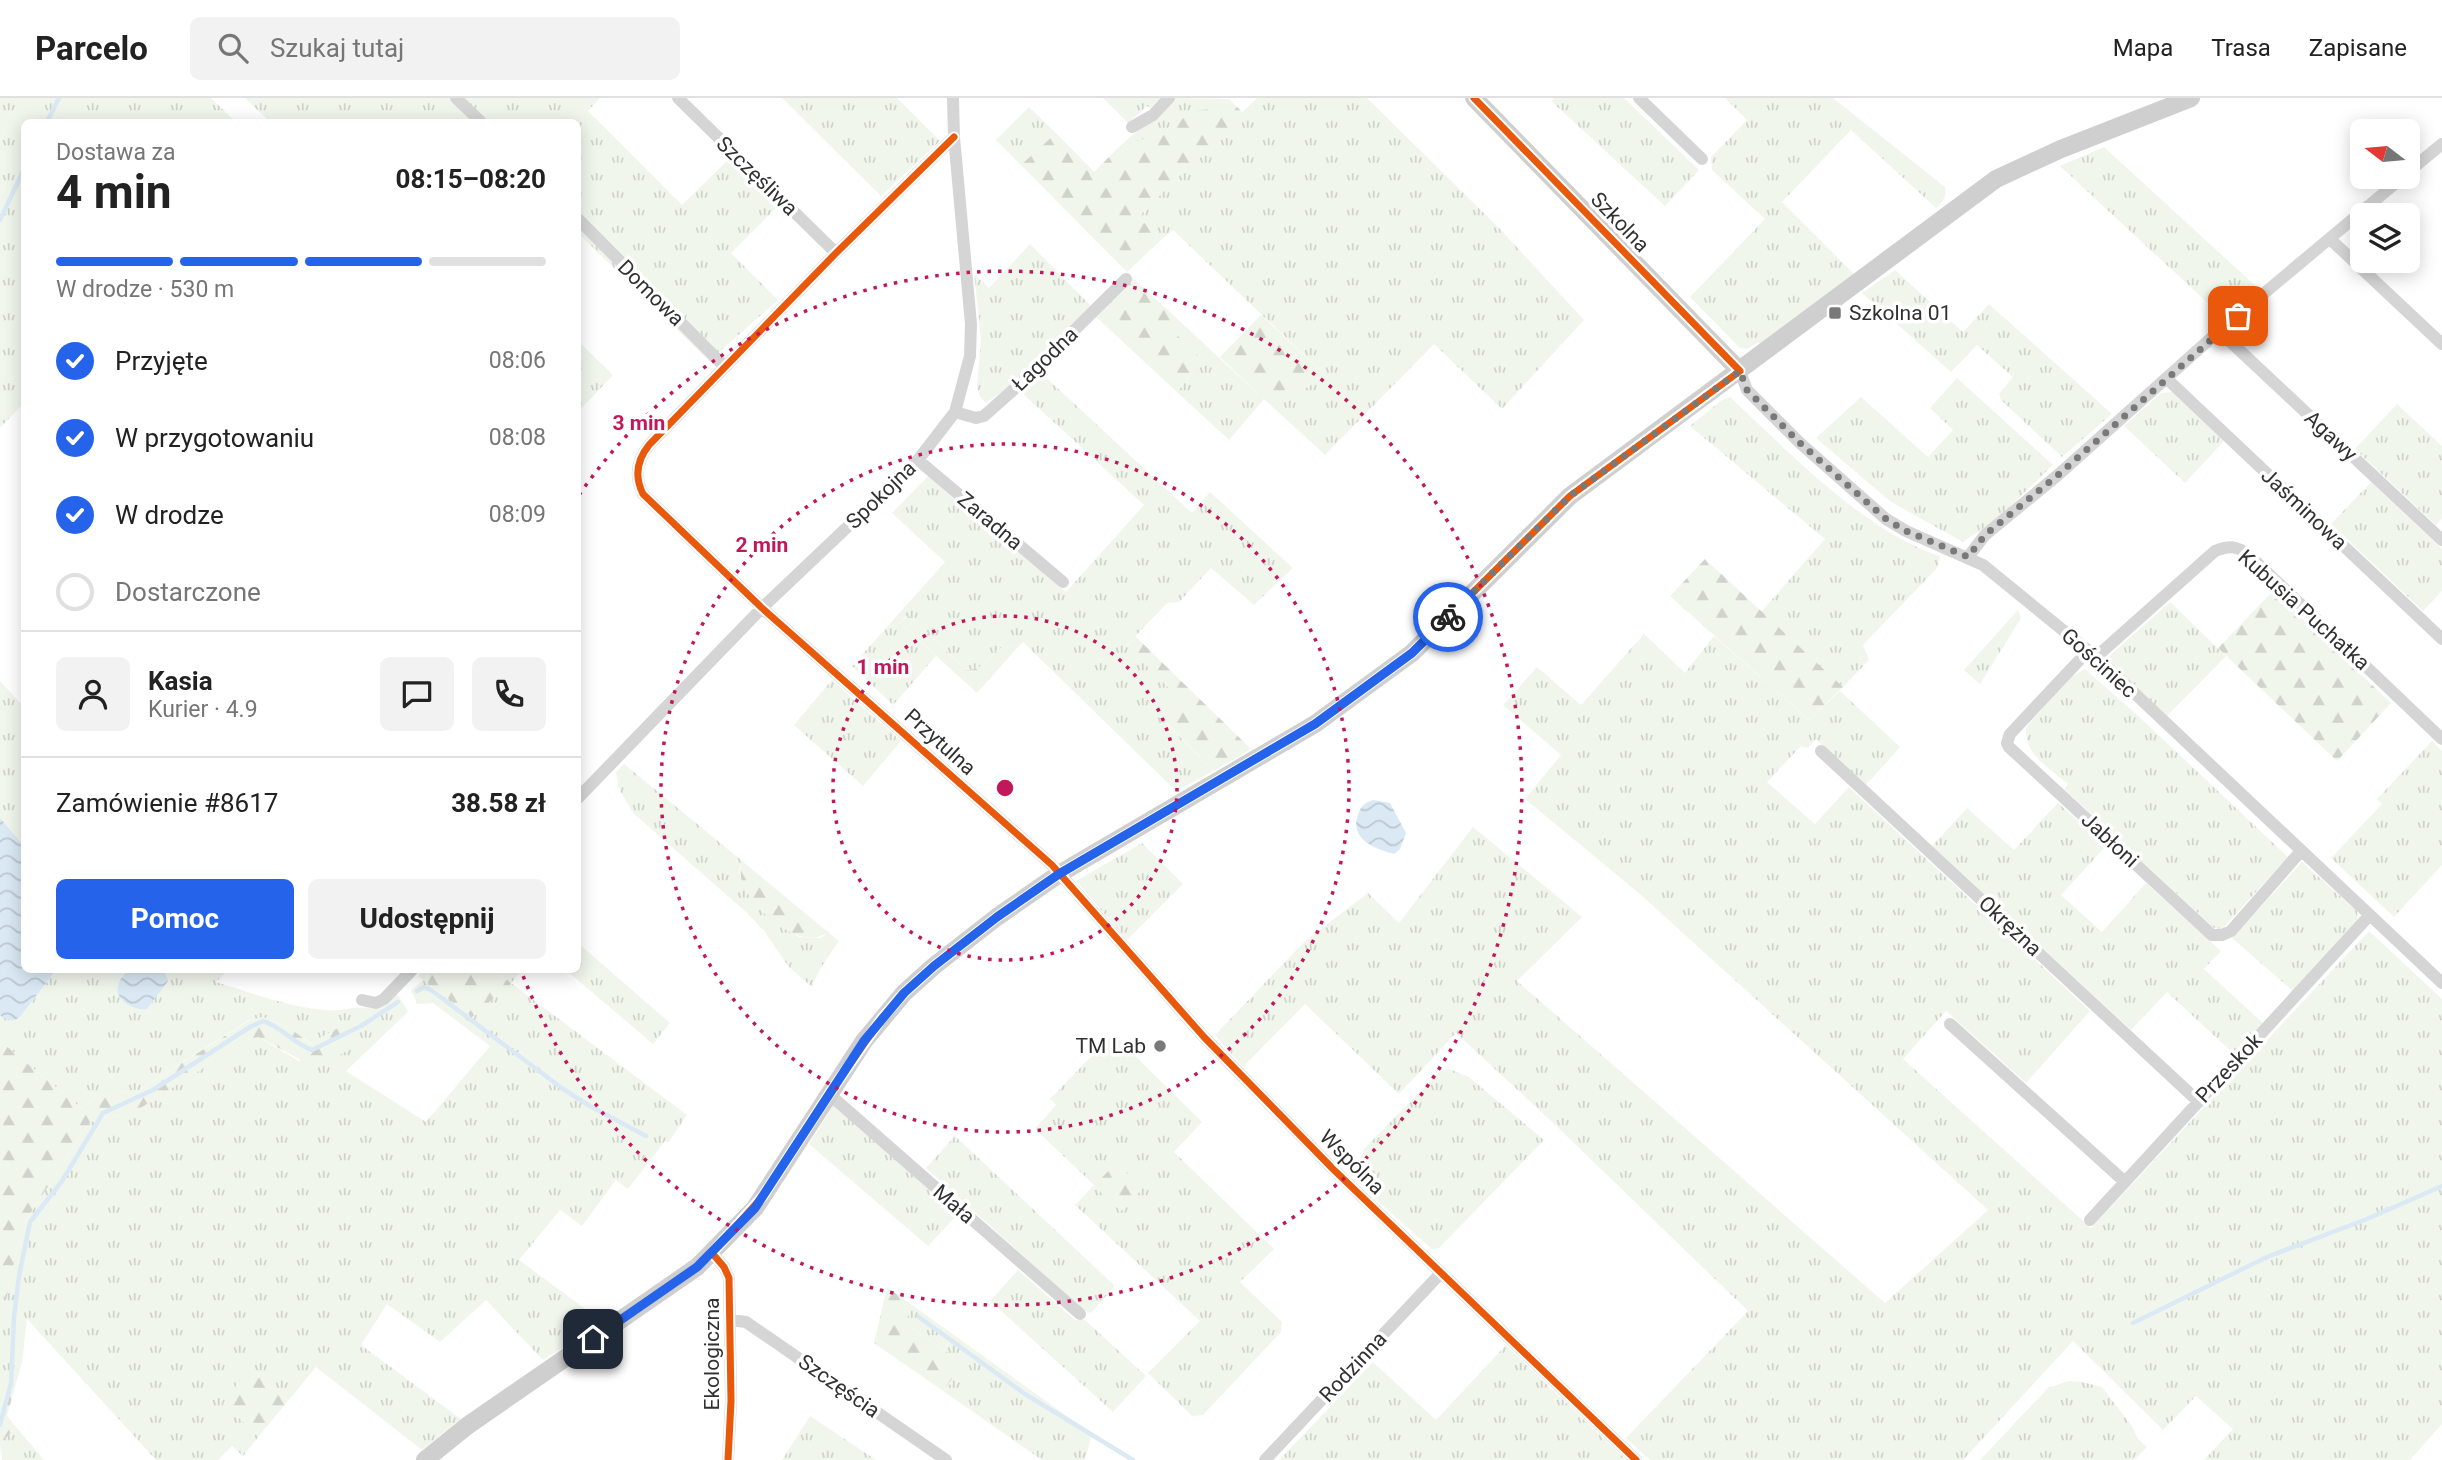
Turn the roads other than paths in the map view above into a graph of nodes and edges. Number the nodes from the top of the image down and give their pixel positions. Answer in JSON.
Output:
{"nodes":[{"id":1,"x":456,"y":98,"type":"edge"},
{"id":2,"x":678,"y":98,"type":"edge"},
{"id":3,"x":954,"y":98,"type":"edge"},
{"id":4,"x":1169,"y":98,"type":"edge"},
{"id":5,"x":1474,"y":98,"type":"edge"},
{"id":6,"x":1639,"y":98,"type":"edge"},
{"id":7,"x":2191,"y":98,"type":"edge"},
{"id":8,"x":478,"y":119,"type":"edge"},
{"id":9,"x":1132,"y":127,"type":"dead end"},
{"id":10,"x":954,"y":137,"type":"junction"},
{"id":11,"x":2442,"y":144,"type":"edge"},
{"id":12,"x":1702,"y":159,"type":"dead end"},
{"id":13,"x":2420,"y":163,"type":"edge"},
{"id":14,"x":2389,"y":189,"type":"edge"},
{"id":15,"x":581,"y":222,"type":"edge"},
{"id":16,"x":2330,"y":239,"type":"junction"},
{"id":17,"x":836,"y":253,"type":"junction"},
{"id":18,"x":1126,"y":279,"type":"dead end"},
{"id":19,"x":2219,"y":331,"type":"junction"},
{"id":20,"x":2442,"y":344,"type":"edge"},
{"id":21,"x":725,"y":367,"type":"junction"},
{"id":22,"x":1740,"y":371,"type":"junction"},
{"id":23,"x":2166,"y":378,"type":"junction"},
{"id":24,"x":955,"y":412,"type":"junction"},
{"id":25,"x":918,"y":460,"type":"junction"},
{"id":26,"x":2442,"y":540,"type":"edge"},
{"id":27,"x":1968,"y":557,"type":"junction"},
{"id":28,"x":1063,"y":582,"type":"dead end"},
{"id":29,"x":762,"y":608,"type":"junction"},
{"id":30,"x":2442,"y":639,"type":"edge"},
{"id":31,"x":2092,"y":654,"type":"junction"},
{"id":32,"x":2442,"y":739,"type":"edge"},
{"id":33,"x":1821,"y":751,"type":"dead end"},
{"id":34,"x":581,"y":795,"type":"edge"},
{"id":35,"x":2301,"y":851,"type":"junction"},
{"id":36,"x":1059,"y":874,"type":"junction"},
{"id":37,"x":2369,"y":916,"type":"junction"},
{"id":38,"x":409,"y":973,"type":"edge"},
{"id":39,"x":2442,"y":984,"type":"edge"},
{"id":40,"x":362,"y":1000,"type":"dead end"},
{"id":41,"x":1950,"y":1024,"type":"dead end"},
{"id":42,"x":829,"y":1094,"type":"junction"},
{"id":43,"x":2199,"y":1102,"type":"junction"},
{"id":44,"x":2125,"y":1182,"type":"junction"},
{"id":45,"x":2090,"y":1220,"type":"dead end"},
{"id":46,"x":712,"y":1254,"type":"junction"},
{"id":47,"x":1440,"y":1274,"type":"junction"},
{"id":48,"x":1080,"y":1314,"type":"dead end"},
{"id":49,"x":730,"y":1320,"type":"junction"},
{"id":50,"x":425,"y":1460,"type":"edge"},
{"id":51,"x":727,"y":1460,"type":"edge"},
{"id":52,"x":946,"y":1460,"type":"edge"},
{"id":53,"x":1265,"y":1460,"type":"edge"},
{"id":54,"x":1636,"y":1460,"type":"edge"}],
"edges":[{"from":1,"to":8,"type":"street"},
{"from":2,"to":17,"type":"street","name":"Szczęśliwa"},
{"from":3,"to":10,"type":"street","name":"Spokojna"},
{"from":4,"to":9,"type":"street"},
{"from":5,"to":22,"type":"street","name":"Szkolna"},
{"from":6,"to":12,"type":"street"},
{"from":7,"to":22,"type":"street"},
{"from":10,"to":17,"type":"street"},
{"from":10,"to":24,"type":"street","name":"Spokojna"},
{"from":11,"to":13,"type":"street"},
{"from":14,"to":16,"type":"street"},
{"from":15,"to":21,"type":"street","name":"Domowa"},
{"from":16,"to":19,"type":"street"},
{"from":16,"to":20,"type":"street"},
{"from":17,"to":21,"type":"street"},
{"from":18,"to":24,"type":"street","name":"Łagodna"},
{"from":19,"to":23,"type":"street"},
{"from":19,"to":26,"type":"street","name":"Agawy"},
{"from":21,"to":29,"type":"street","name":"Przytulna"},
{"from":22,"to":27,"type":"street","name":"Gościniec"},
{"from":22,"to":36,"type":"street"},
{"from":23,"to":27,"type":"street"},
{"from":23,"to":30,"type":"street","name":"Jaśminowa"},
{"from":24,"to":25,"type":"street","name":"Spokojna"},
{"from":25,"to":28,"type":"street","name":"Zaradna"},
{"from":25,"to":29,"type":"street","name":"Spokojna"},
{"from":27,"to":31,"type":"street","name":"Gościniec"},
{"from":29,"to":34,"type":"street","name":"Spokojna"},
{"from":29,"to":36,"type":"street","name":"Przytulna"},
{"from":31,"to":32,"type":"street","name":"Kubusia Puchatka"},
{"from":31,"to":35,"type":"street","name":"Gościniec"},
{"from":31,"to":35,"type":"street","name":"Jabłoni"},
{"from":33,"to":43,"type":"street","name":"Okrężna"},
{"from":35,"to":37,"type":"street","name":"Gościniec"},
{"from":36,"to":42,"type":"street"},
{"from":36,"to":47,"type":"street","name":"Wspólna"},
{"from":37,"to":39,"type":"street","name":"Gościniec"},
{"from":37,"to":43,"type":"street","name":"Przeskok"},
{"from":38,"to":40,"type":"street"},
{"from":41,"to":44,"type":"street"},
{"from":42,"to":46,"type":"street"},
{"from":42,"to":48,"type":"street","name":"Mała"},
{"from":43,"to":44,"type":"street","name":"Przeskok"},
{"from":44,"to":45,"type":"street","name":"Przeskok"},
{"from":46,"to":49,"type":"street","name":"Ekologiczna"},
{"from":46,"to":50,"type":"street"},
{"from":47,"to":53,"type":"street","name":"Rodzinna"},
{"from":47,"to":54,"type":"street","name":"Wspólna"},
{"from":49,"to":51,"type":"street","name":"Ekologiczna"},
{"from":49,"to":52,"type":"street","name":"Szczęścia"}]}
